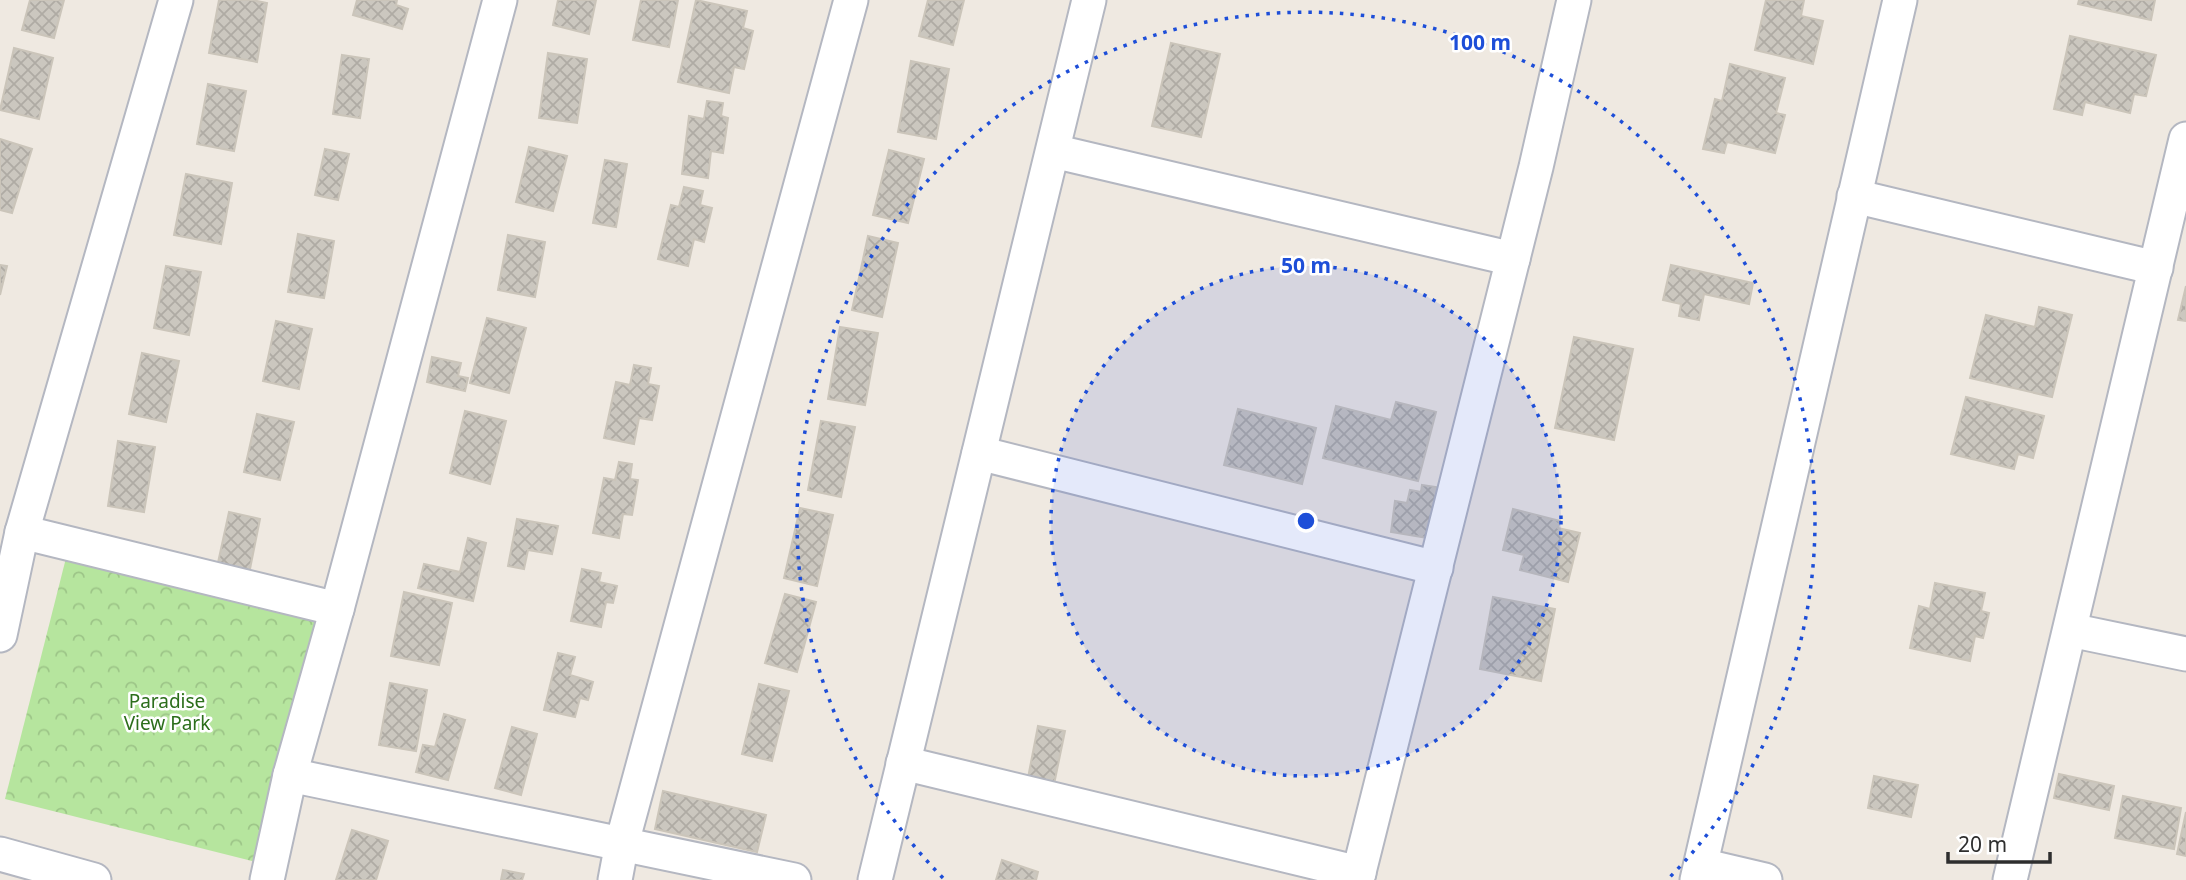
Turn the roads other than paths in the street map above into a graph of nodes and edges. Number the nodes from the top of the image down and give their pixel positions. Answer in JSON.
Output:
{"nodes":[{"id":1,"x":176,"y":0,"type":"edge"},
{"id":2,"x":500,"y":0,"type":"edge"},
{"id":3,"x":851,"y":0,"type":"edge"},
{"id":4,"x":1090,"y":0,"type":"edge"},
{"id":5,"x":1574,"y":0,"type":"edge"},
{"id":6,"x":1900,"y":0,"type":"edge"},
{"id":7,"x":2186,"y":139,"type":"edge"},
{"id":8,"x":1052,"y":151,"type":"junction"},
{"id":9,"x":1854,"y":196,"type":"junction"},
{"id":10,"x":1513,"y":259,"type":"junction"},
{"id":11,"x":2156,"y":268,"type":"junction"},
{"id":12,"x":979,"y":453,"type":"junction"},
{"id":13,"x":22,"y":532,"type":"junction"},
{"id":14,"x":1436,"y":568,"type":"junction"},
{"id":15,"x":337,"y":609,"type":"junction"},
{"id":16,"x":2070,"y":630,"type":"junction"},
{"id":17,"x":0,"y":635,"type":"edge"},
{"id":18,"x":2186,"y":654,"type":"edge"},
{"id":19,"x":903,"y":762,"type":"junction"},
{"id":20,"x":290,"y":775,"type":"junction"},
{"id":21,"x":622,"y":843,"type":"junction"},
{"id":22,"x":0,"y":854,"type":"edge"},
{"id":23,"x":1699,"y":872,"type":"edge"},
{"id":24,"x":1358,"y":877,"type":"edge"},
{"id":25,"x":94,"y":880,"type":"edge"},
{"id":26,"x":267,"y":880,"type":"edge"},
{"id":27,"x":615,"y":880,"type":"edge"},
{"id":28,"x":794,"y":880,"type":"edge"},
{"id":29,"x":875,"y":880,"type":"edge"},
{"id":30,"x":1765,"y":880,"type":"edge"},
{"id":31,"x":2010,"y":880,"type":"edge"}],
"edges":[{"from":1,"to":13,"type":"street"},
{"from":2,"to":15,"type":"street"},
{"from":3,"to":21,"type":"street"},
{"from":4,"to":8,"type":"street"},
{"from":5,"to":10,"type":"street"},
{"from":6,"to":9,"type":"street"},
{"from":7,"to":11,"type":"street"},
{"from":8,"to":10,"type":"street"},
{"from":8,"to":12,"type":"street"},
{"from":9,"to":11,"type":"street"},
{"from":9,"to":23,"type":"street"},
{"from":10,"to":14,"type":"street"},
{"from":11,"to":16,"type":"street"},
{"from":12,"to":14,"type":"street"},
{"from":12,"to":19,"type":"street"},
{"from":13,"to":15,"type":"street"},
{"from":13,"to":17,"type":"street"},
{"from":14,"to":24,"type":"street"},
{"from":15,"to":20,"type":"street"},
{"from":16,"to":18,"type":"street"},
{"from":16,"to":31,"type":"street"},
{"from":19,"to":24,"type":"street"},
{"from":19,"to":29,"type":"street"},
{"from":20,"to":21,"type":"street"},
{"from":20,"to":26,"type":"street"},
{"from":21,"to":27,"type":"street"},
{"from":21,"to":28,"type":"street"},
{"from":22,"to":25,"type":"street"},
{"from":23,"to":30,"type":"street"}]}
